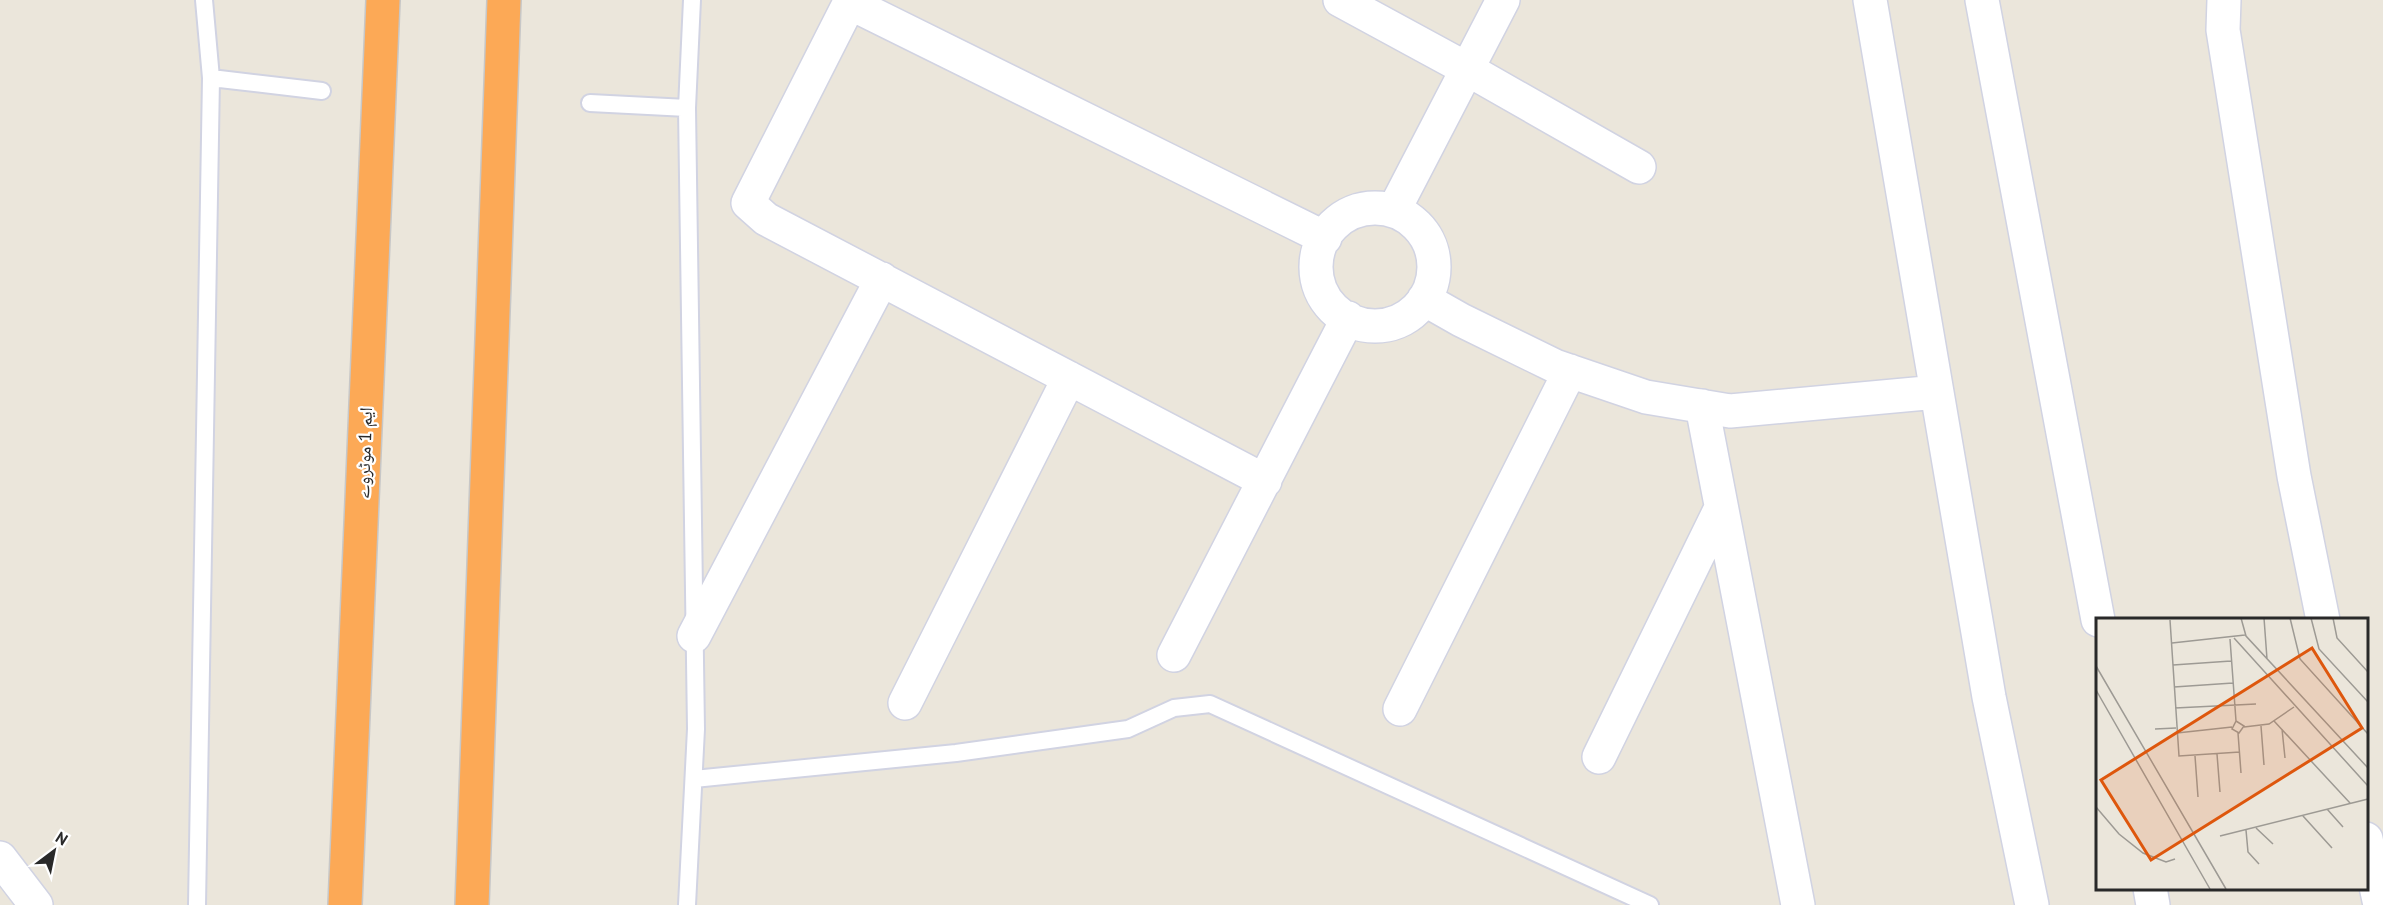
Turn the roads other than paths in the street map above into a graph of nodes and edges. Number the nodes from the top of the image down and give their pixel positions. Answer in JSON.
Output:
{"nodes":[{"id":1,"x":204,"y":0,"type":"edge"},
{"id":2,"x":383,"y":0,"type":"edge"},
{"id":3,"x":504,"y":0,"type":"edge"},
{"id":4,"x":692,"y":0,"type":"edge"},
{"id":5,"x":1340,"y":0,"type":"edge"},
{"id":6,"x":1503,"y":0,"type":"edge"},
{"id":7,"x":1870,"y":0,"type":"edge"},
{"id":8,"x":1982,"y":0,"type":"edge"},
{"id":9,"x":2224,"y":0,"type":"edge"},
{"id":10,"x":851,"y":1,"type":"edge"},
{"id":11,"x":1467,"y":69,"type":"junction"},
{"id":12,"x":212,"y":78,"type":"junction"},
{"id":13,"x":322,"y":91,"type":"dead end"},
{"id":14,"x":590,"y":103,"type":"dead end"},
{"id":15,"x":687,"y":108,"type":"junction"},
{"id":16,"x":1639,"y":167,"type":"dead end"},
{"id":17,"x":1394,"y":210,"type":"junction"},
{"id":18,"x":1324,"y":238,"type":"junction"},
{"id":19,"x":882,"y":279,"type":"junction"},
{"id":20,"x":1424,"y":299,"type":"junction"},
{"id":21,"x":1348,"y":318,"type":"junction"},
{"id":22,"x":1570,"y":371,"type":"junction"},
{"id":23,"x":1069,"y":378,"type":"junction"},
{"id":24,"x":1937,"y":392,"type":"junction"},
{"id":25,"x":1702,"y":406,"type":"junction"},
{"id":26,"x":1265,"y":481,"type":"junction"},
{"id":27,"x":1721,"y":508,"type":"junction"},
{"id":28,"x":2098,"y":618,"type":"edge"},
{"id":29,"x":2323,"y":618,"type":"edge"},
{"id":30,"x":694,"y":636,"type":"junction"},
{"id":31,"x":1174,"y":655,"type":"dead end"},
{"id":32,"x":905,"y":703,"type":"dead end"},
{"id":33,"x":1400,"y":710,"type":"dead end"},
{"id":34,"x":1599,"y":757,"type":"dead end"},
{"id":35,"x":694,"y":779,"type":"junction"},
{"id":36,"x":2368,"y":844,"type":"edge"},
{"id":37,"x":0,"y":858,"type":"edge"},
{"id":38,"x":2150,"y":890,"type":"edge"},
{"id":39,"x":36,"y":905,"type":"edge"},
{"id":40,"x":197,"y":905,"type":"edge"},
{"id":41,"x":345,"y":905,"type":"edge"},
{"id":42,"x":472,"y":905,"type":"edge"},
{"id":43,"x":687,"y":905,"type":"edge"},
{"id":44,"x":1650,"y":905,"type":"edge"},
{"id":45,"x":1797,"y":905,"type":"edge"},
{"id":46,"x":2032,"y":905,"type":"edge"},
{"id":47,"x":2153,"y":905,"type":"edge"},
{"id":48,"x":2380,"y":905,"type":"edge"}],
"edges":[{"from":1,"to":12,"type":"lane"},
{"from":2,"to":41,"type":"highway","name":"ایم 1 موٹروے"},
{"from":3,"to":42,"type":"highway"},
{"from":4,"to":15,"type":"lane"},
{"from":5,"to":11,"type":"street"},
{"from":6,"to":11,"type":"street"},
{"from":7,"to":24,"type":"street"},
{"from":8,"to":28,"type":"street"},
{"from":9,"to":29,"type":"street"},
{"from":10,"to":18,"type":"street"},
{"from":10,"to":19,"type":"street"},
{"from":11,"to":16,"type":"street"},
{"from":11,"to":17,"type":"street"},
{"from":12,"to":13,"type":"lane"},
{"from":12,"to":40,"type":"lane"},
{"from":14,"to":15,"type":"lane"},
{"from":15,"to":30,"type":"lane"},
{"from":17,"to":18,"type":"street"},
{"from":17,"to":20,"type":"street"},
{"from":18,"to":21,"type":"street"},
{"from":19,"to":23,"type":"street"},
{"from":19,"to":30,"type":"street"},
{"from":20,"to":21,"type":"street"},
{"from":20,"to":22,"type":"street"},
{"from":21,"to":26,"type":"street"},
{"from":22,"to":25,"type":"street"},
{"from":22,"to":33,"type":"street"},
{"from":23,"to":26,"type":"street"},
{"from":23,"to":32,"type":"street"},
{"from":24,"to":25,"type":"street"},
{"from":24,"to":46,"type":"street"},
{"from":25,"to":27,"type":"street"},
{"from":26,"to":31,"type":"street"},
{"from":27,"to":34,"type":"street"},
{"from":27,"to":45,"type":"street"},
{"from":30,"to":35,"type":"lane"},
{"from":35,"to":43,"type":"lane"},
{"from":35,"to":44,"type":"lane"},
{"from":36,"to":48,"type":"street"},
{"from":37,"to":39,"type":"street"},
{"from":38,"to":47,"type":"street"}]}
